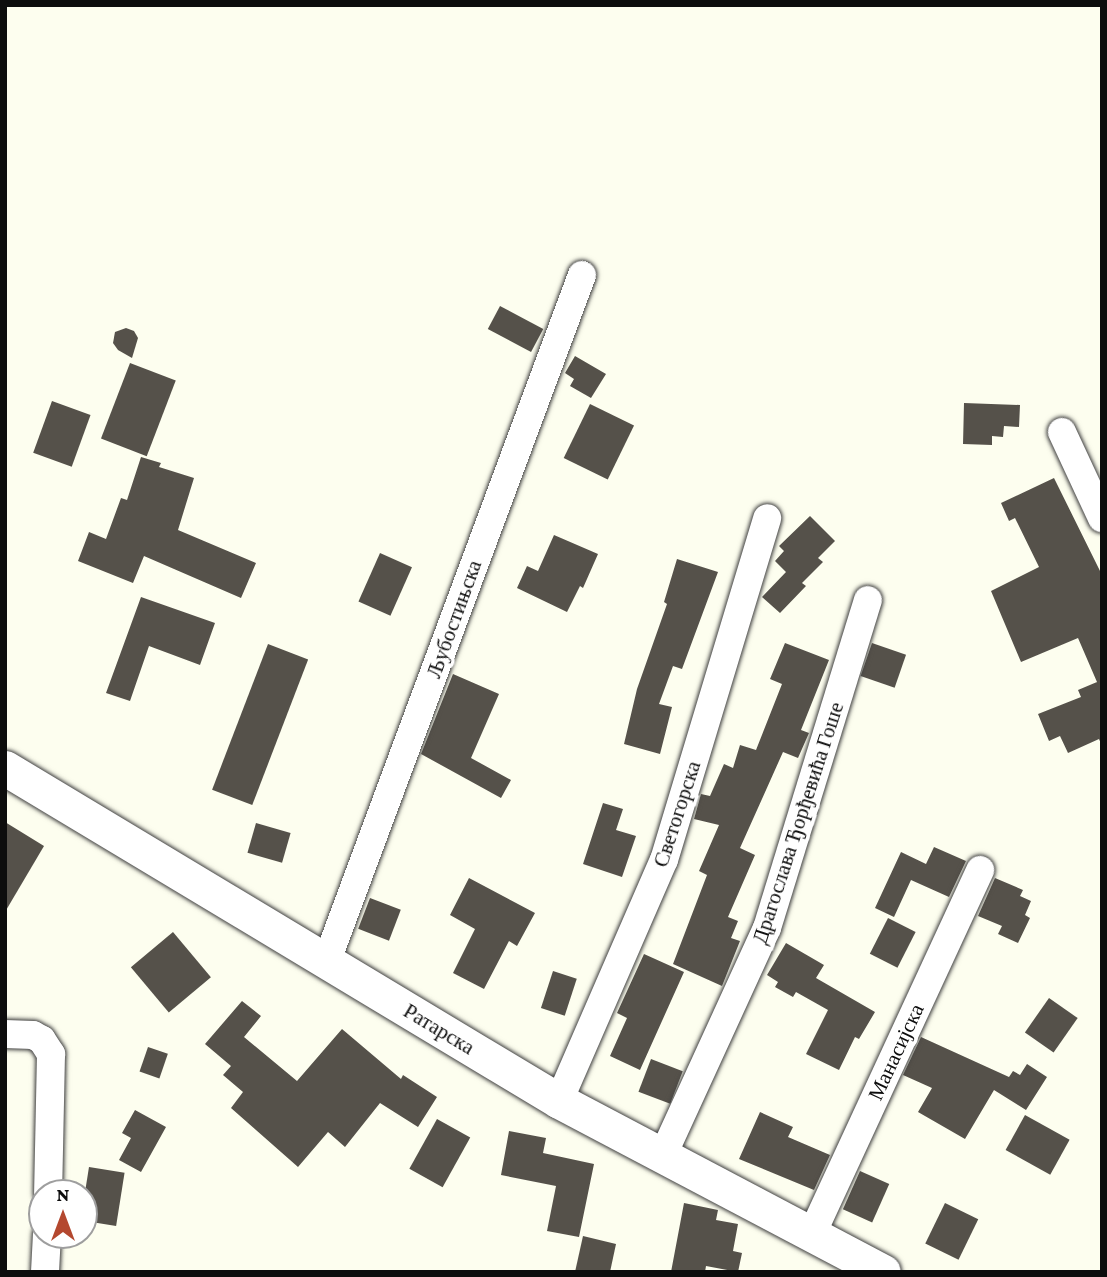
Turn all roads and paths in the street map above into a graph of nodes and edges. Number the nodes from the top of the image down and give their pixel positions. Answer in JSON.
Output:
{"nodes":[{"id":1,"x":582,"y":275,"type":"dead end"},
{"id":2,"x":1062,"y":432,"type":"dead end"},
{"id":3,"x":767,"y":518,"type":"dead end"},
{"id":4,"x":1102,"y":518,"type":"edge"},
{"id":5,"x":868,"y":600,"type":"dead end"},
{"id":6,"x":5,"y":768,"type":"edge"},
{"id":7,"x":980,"y":870,"type":"dead end"},
{"id":8,"x":326,"y":963,"type":"junction"},
{"id":9,"x":5,"y":1034,"type":"edge"},
{"id":10,"x":559,"y":1101,"type":"junction"},
{"id":11,"x":663,"y":1155,"type":"junction"},
{"id":12,"x":48,"y":1179,"type":"edge"},
{"id":13,"x":812,"y":1234,"type":"junction"},
{"id":14,"x":46,"y":1249,"type":"edge"},
{"id":15,"x":45,"y":1272,"type":"edge"},
{"id":16,"x":883,"y":1272,"type":"edge"}],
"edges":[{"from":1,"to":8,"type":"street","name":"Љубостињска"},
{"from":2,"to":4,"type":"street"},
{"from":3,"to":10,"type":"street","name":"Светогорска"},
{"from":5,"to":11,"type":"street","name":"Драгослава Ђорђевића Гоше"},
{"from":6,"to":8,"type":"street","name":"Ратарска"},
{"from":7,"to":13,"type":"street","name":"Манасијска"},
{"from":8,"to":10,"type":"street","name":"Ратарска"},
{"from":9,"to":12,"type":"street"},
{"from":10,"to":11,"type":"street","name":"Ратарска"},
{"from":11,"to":13,"type":"street","name":"Ратарска"},
{"from":13,"to":16,"type":"street","name":"Ратарска"},
{"from":14,"to":15,"type":"street"}]}
